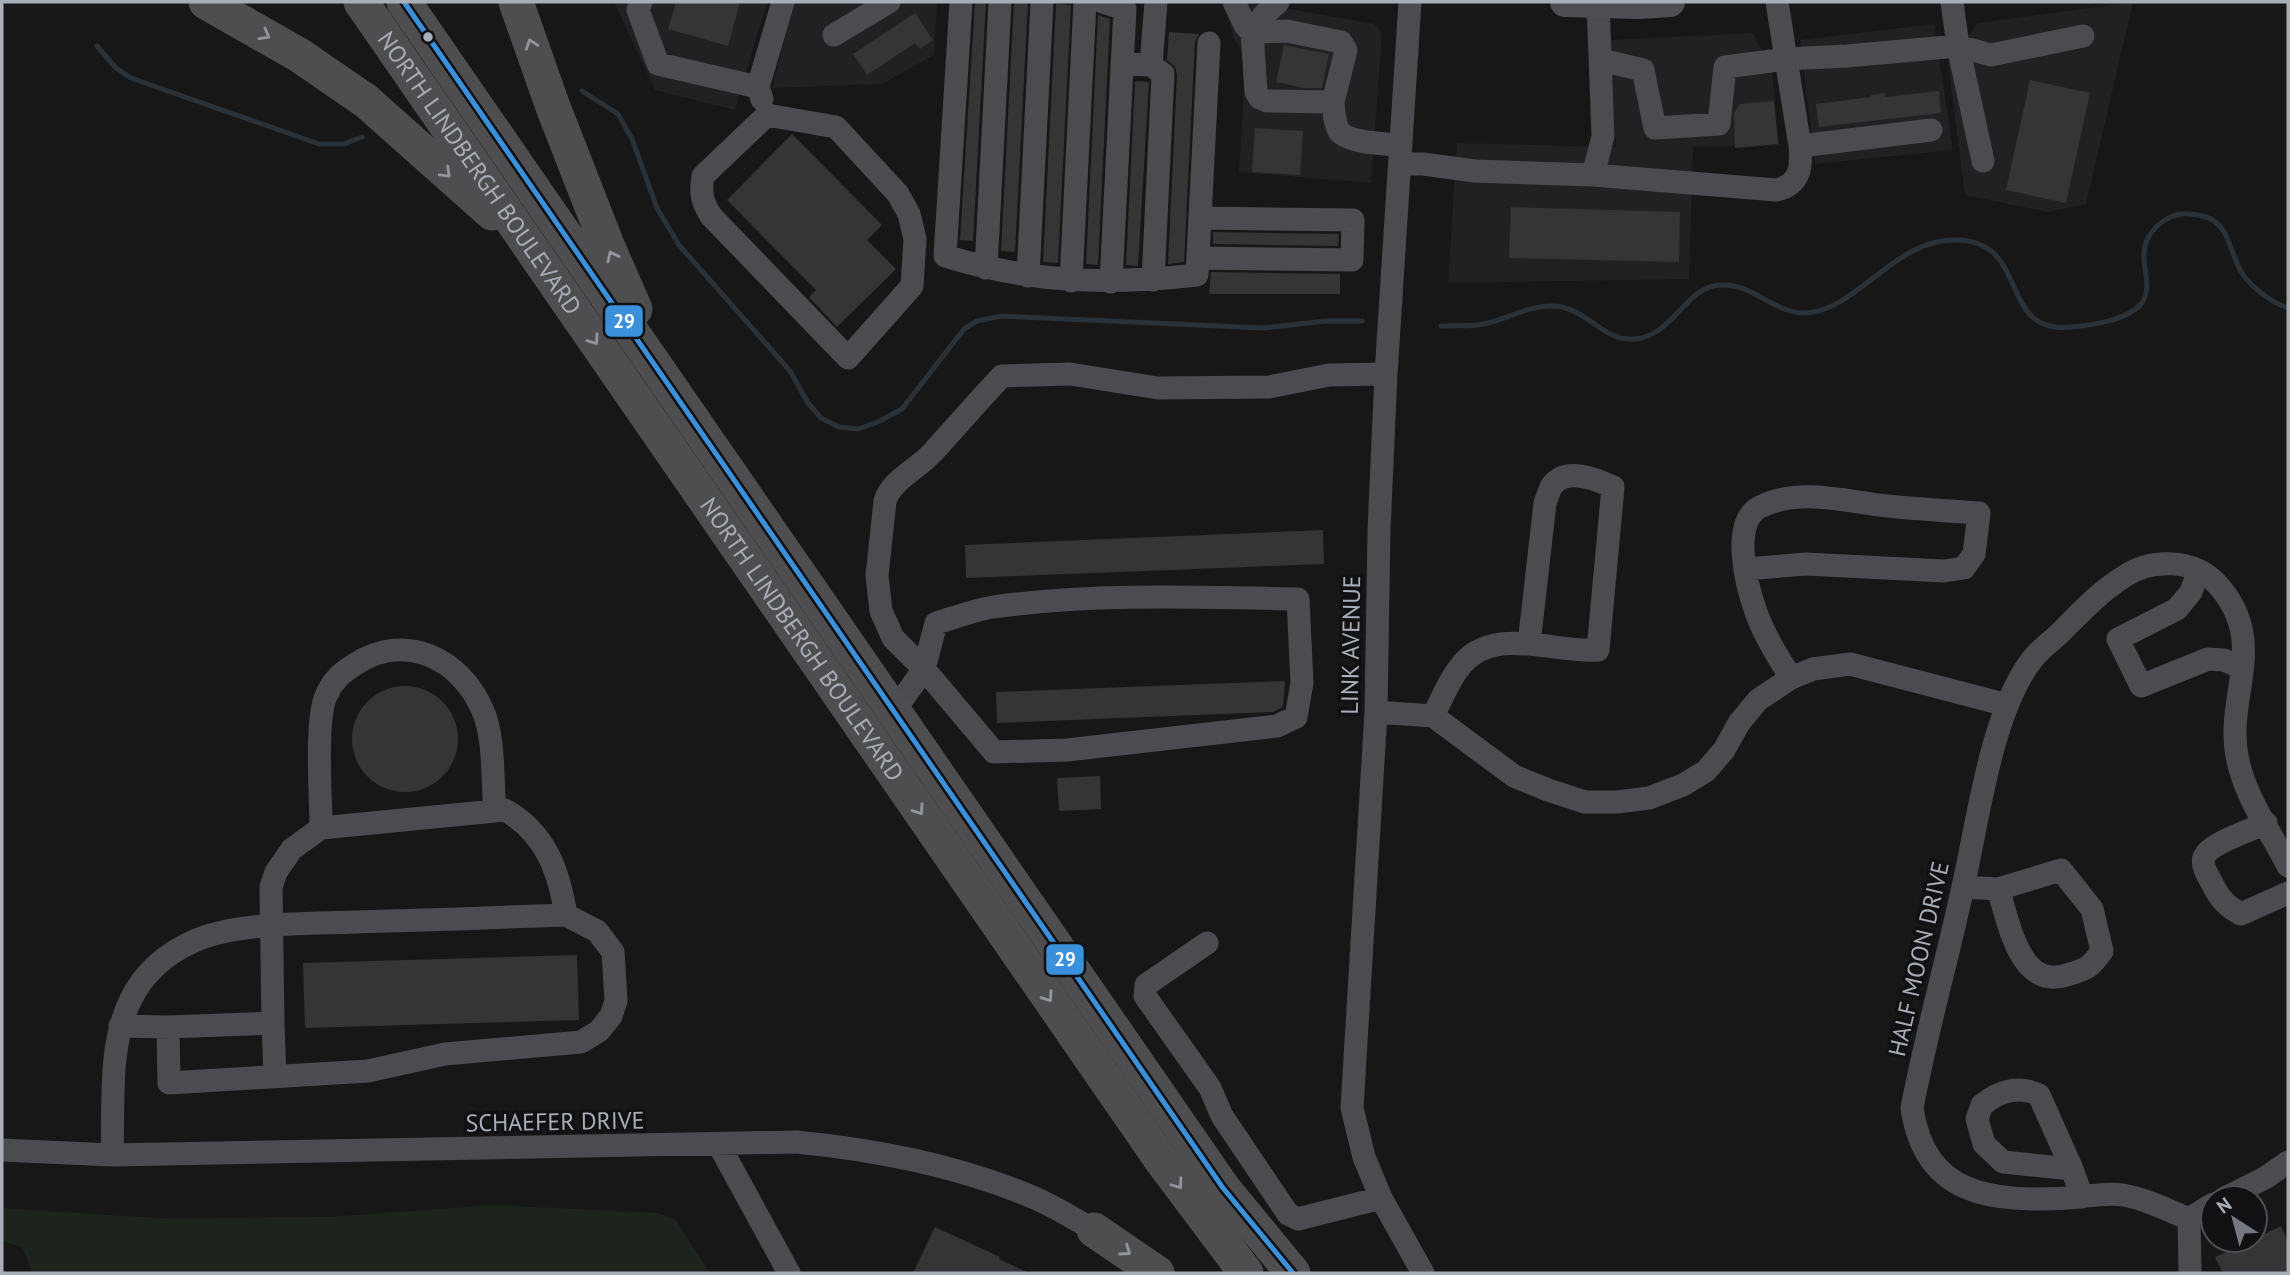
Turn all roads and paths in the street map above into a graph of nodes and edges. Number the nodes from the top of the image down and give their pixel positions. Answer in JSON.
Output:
{"nodes":[{"id":1,"x":206,"y":2,"type":"edge"},
{"id":2,"x":361,"y":2,"type":"edge"},
{"id":3,"x":404,"y":2,"type":"edge"},
{"id":4,"x":516,"y":2,"type":"edge"},
{"id":5,"x":641,"y":2,"type":"edge"},
{"id":6,"x":783,"y":2,"type":"edge"},
{"id":7,"x":889,"y":2,"type":"edge"},
{"id":8,"x":961,"y":2,"type":"edge"},
{"id":9,"x":1000,"y":2,"type":"edge"},
{"id":10,"x":1042,"y":2,"type":"edge"},
{"id":11,"x":1085,"y":2,"type":"edge"},
{"id":12,"x":1103,"y":2,"type":"edge"},
{"id":13,"x":1156,"y":2,"type":"edge"},
{"id":14,"x":1234,"y":2,"type":"edge"},
{"id":15,"x":1278,"y":2,"type":"edge"},
{"id":16,"x":1410,"y":2,"type":"edge"},
{"id":17,"x":1565,"y":2,"type":"edge"},
{"id":18,"x":1670,"y":2,"type":"edge"},
{"id":19,"x":1777,"y":2,"type":"edge"},
{"id":20,"x":1952,"y":2,"type":"edge"},
{"id":21,"x":1598,"y":3,"type":"edge"},
{"id":22,"x":1252,"y":32,"type":"junction"},
{"id":23,"x":834,"y":35,"type":"dead end"},
{"id":24,"x":2083,"y":36,"type":"dead end"},
{"id":25,"x":1209,"y":43,"type":"dead end"},
{"id":26,"x":1958,"y":46,"type":"junction"},
{"id":27,"x":1786,"y":59,"type":"junction"},
{"id":28,"x":1601,"y":60,"type":"junction"},
{"id":29,"x":1122,"y":64,"type":"junction"},
{"id":30,"x":1151,"y":65,"type":"junction"},
{"id":31,"x":758,"y":87,"type":"junction"},
{"id":32,"x":1333,"y":102,"type":"junction"},
{"id":33,"x":767,"y":115,"type":"junction"},
{"id":34,"x":1931,"y":130,"type":"dead end"},
{"id":35,"x":1800,"y":146,"type":"junction"},
{"id":36,"x":1400,"y":155,"type":"junction"},
{"id":37,"x":1983,"y":160,"type":"dead end"},
{"id":38,"x":1593,"y":175,"type":"junction"},
{"id":39,"x":1200,"y":218,"type":"junction"},
{"id":40,"x":525,"y":241,"type":"junction"},
{"id":41,"x":1198,"y":258,"type":"junction"},
{"id":42,"x":986,"y":268,"type":"junction"},
{"id":43,"x":1028,"y":276,"type":"junction"},
{"id":44,"x":1153,"y":280,"type":"junction"},
{"id":45,"x":1071,"y":281,"type":"junction"},
{"id":46,"x":1111,"y":282,"type":"junction"},
{"id":47,"x":655,"y":365,"type":"junction"},
{"id":48,"x":1386,"y":374,"type":"junction"},
{"id":49,"x":1746,"y":569,"type":"junction"},
{"id":50,"x":2199,"y":572,"type":"junction"},
{"id":51,"x":1529,"y":644,"type":"junction"},
{"id":52,"x":2242,"y":667,"type":"junction"},
{"id":53,"x":924,"y":669,"type":"junction"},
{"id":54,"x":1791,"y":678,"type":"junction"},
{"id":55,"x":2007,"y":705,"type":"junction"},
{"id":56,"x":894,"y":711,"type":"junction"},
{"id":57,"x":1376,"y":712,"type":"junction"},
{"id":58,"x":1433,"y":716,"type":"junction"},
{"id":59,"x":495,"y":811,"type":"junction"},
{"id":60,"x":2266,"y":823,"type":"junction"},
{"id":61,"x":321,"y":828,"type":"junction"},
{"id":62,"x":2288,"y":866,"type":"edge"},
{"id":63,"x":1963,"y":887,"type":"junction"},
{"id":64,"x":1998,"y":889,"type":"junction"},
{"id":65,"x":2288,"y":893,"type":"edge"},
{"id":66,"x":566,"y":915,"type":"junction"},
{"id":67,"x":272,"y":925,"type":"junction"},
{"id":68,"x":1207,"y":943,"type":"dead end"},
{"id":69,"x":273,"y":1023,"type":"junction"},
{"id":70,"x":120,"y":1026,"type":"junction"},
{"id":71,"x":168,"y":1027,"type":"junction"},
{"id":72,"x":275,"y":1077,"type":"junction"},
{"id":73,"x":719,"y":1145,"type":"junction"},
{"id":74,"x":2,"y":1150,"type":"edge"},
{"id":75,"x":112,"y":1155,"type":"junction"},
{"id":76,"x":2288,"y":1162,"type":"edge"},
{"id":77,"x":2071,"y":1169,"type":"dead end"},
{"id":78,"x":2253,"y":1184,"type":"edge"},
{"id":79,"x":2082,"y":1197,"type":"junction"},
{"id":80,"x":1381,"y":1198,"type":"junction"},
{"id":81,"x":2199,"y":1213,"type":"edge"},
{"id":82,"x":2189,"y":1219,"type":"junction"},
{"id":83,"x":1094,"y":1230,"type":"joint"},
{"id":84,"x":789,"y":1273,"type":"edge"},
{"id":85,"x":1157,"y":1273,"type":"edge"},
{"id":86,"x":1246,"y":1273,"type":"edge"},
{"id":87,"x":1293,"y":1273,"type":"edge"},
{"id":88,"x":1423,"y":1273,"type":"edge"},
{"id":89,"x":2190,"y":1273,"type":"edge"}],
"edges":[{"from":1,"to":40,"type":"highway","one_way":true},
{"from":2,"to":40,"type":"highway","name":"NORTH LINDBERGH BOULEVARD"},
{"from":3,"to":47,"type":"highway","name":"NORTH LINDBERGH BOULEVARD"},
{"from":47,"to":4,"type":"highway","one_way":true},
{"from":5,"to":31,"type":"street"},
{"from":6,"to":31,"type":"street"},
{"from":7,"to":23,"type":"street"},
{"from":8,"to":42,"type":"street"},
{"from":9,"to":42,"type":"street"},
{"from":10,"to":43,"type":"street"},
{"from":11,"to":45,"type":"street"},
{"from":12,"to":29,"type":"street"},
{"from":13,"to":30,"type":"street"},
{"from":14,"to":22,"type":"street"},
{"from":15,"to":22,"type":"street"},
{"from":16,"to":36,"type":"street","name":"LINK AVENUE"},
{"from":17,"to":21,"type":"main road"},
{"from":18,"to":21,"type":"main road"},
{"from":19,"to":27,"type":"street"},
{"from":20,"to":26,"type":"street"},
{"from":21,"to":28,"type":"street"},
{"from":22,"to":32,"type":"street"},
{"from":22,"to":32,"type":"street"},
{"from":24,"to":26,"type":"street"},
{"from":25,"to":39,"type":"street"},
{"from":26,"to":27,"type":"street"},
{"from":26,"to":37,"type":"street"},
{"from":27,"to":28,"type":"street"},
{"from":27,"to":35,"type":"street"},
{"from":28,"to":38,"type":"street"},
{"from":29,"to":30,"type":"street"},
{"from":29,"to":46,"type":"street"},
{"from":30,"to":44,"type":"street"},
{"from":31,"to":33,"type":"street"},
{"from":32,"to":36,"type":"street"},
{"from":33,"to":33,"type":"street"},
{"from":34,"to":35,"type":"street"},
{"from":35,"to":38,"type":"street"},
{"from":36,"to":38,"type":"street"},
{"from":36,"to":48,"type":"street","name":"LINK AVENUE"},
{"from":39,"to":41,"type":"street"},
{"from":39,"to":41,"type":"street"},
{"from":40,"to":86,"type":"highway","name":"NORTH LINDBERGH BOULEVARD","one_way":true},
{"from":41,"to":44,"type":"street"},
{"from":42,"to":43,"type":"street"},
{"from":43,"to":45,"type":"street"},
{"from":44,"to":46,"type":"street"},
{"from":45,"to":46,"type":"street"},
{"from":47,"to":56,"type":"highway","name":"NORTH LINDBERGH BOULEVARD"},
{"from":48,"to":53,"type":"street"},
{"from":48,"to":57,"type":"street","name":"LINK AVENUE"},
{"from":49,"to":49,"type":"street"},
{"from":49,"to":54,"type":"street"},
{"from":50,"to":52,"type":"street"},
{"from":50,"to":52,"type":"street"},
{"from":50,"to":55,"type":"street","name":"HALF MOON DRIVE"},
{"from":51,"to":51,"type":"street"},
{"from":51,"to":58,"type":"street"},
{"from":52,"to":60,"type":"street"},
{"from":53,"to":53,"type":"street"},
{"from":53,"to":56,"type":"street"},
{"from":54,"to":55,"type":"street"},
{"from":54,"to":58,"type":"street"},
{"from":55,"to":63,"type":"street","name":"HALF MOON DRIVE"},
{"from":56,"to":87,"type":"highway","name":"NORTH LINDBERGH BOULEVARD"},
{"from":57,"to":58,"type":"street"},
{"from":57,"to":80,"type":"street","name":"LINK AVENUE"},
{"from":59,"to":61,"type":"street"},
{"from":59,"to":61,"type":"street"},
{"from":59,"to":66,"type":"street"},
{"from":60,"to":62,"type":"street"},
{"from":60,"to":65,"type":"street"},
{"from":61,"to":67,"type":"street"},
{"from":63,"to":64,"type":"street"},
{"from":63,"to":79,"type":"street","name":"HALF MOON DRIVE"},
{"from":64,"to":64,"type":"street"},
{"from":66,"to":67,"type":"street"},
{"from":66,"to":72,"type":"street"},
{"from":67,"to":69,"type":"street"},
{"from":67,"to":70,"type":"street"},
{"from":68,"to":80,"type":"street"},
{"from":69,"to":71,"type":"street"},
{"from":69,"to":72,"type":"street"},
{"from":70,"to":71,"type":"street"},
{"from":70,"to":75,"type":"street"},
{"from":71,"to":72,"type":"street"},
{"from":73,"to":75,"type":"street","name":"SCHAEFER DRIVE"},
{"from":73,"to":83,"type":"street","name":"SCHAEFER DRIVE"},
{"from":73,"to":84,"type":"street"},
{"from":74,"to":75,"type":"street","name":"SCHAEFER DRIVE"},
{"from":76,"to":78,"type":"street"},
{"from":77,"to":79,"type":"street"},
{"from":79,"to":82,"type":"street","name":"HALF MOON DRIVE"},
{"from":80,"to":88,"type":"street","name":"LINK AVENUE"},
{"from":81,"to":82,"type":"street"},
{"from":82,"to":89,"type":"street"},
{"from":83,"to":85,"type":"highway","one_way":true}]}
